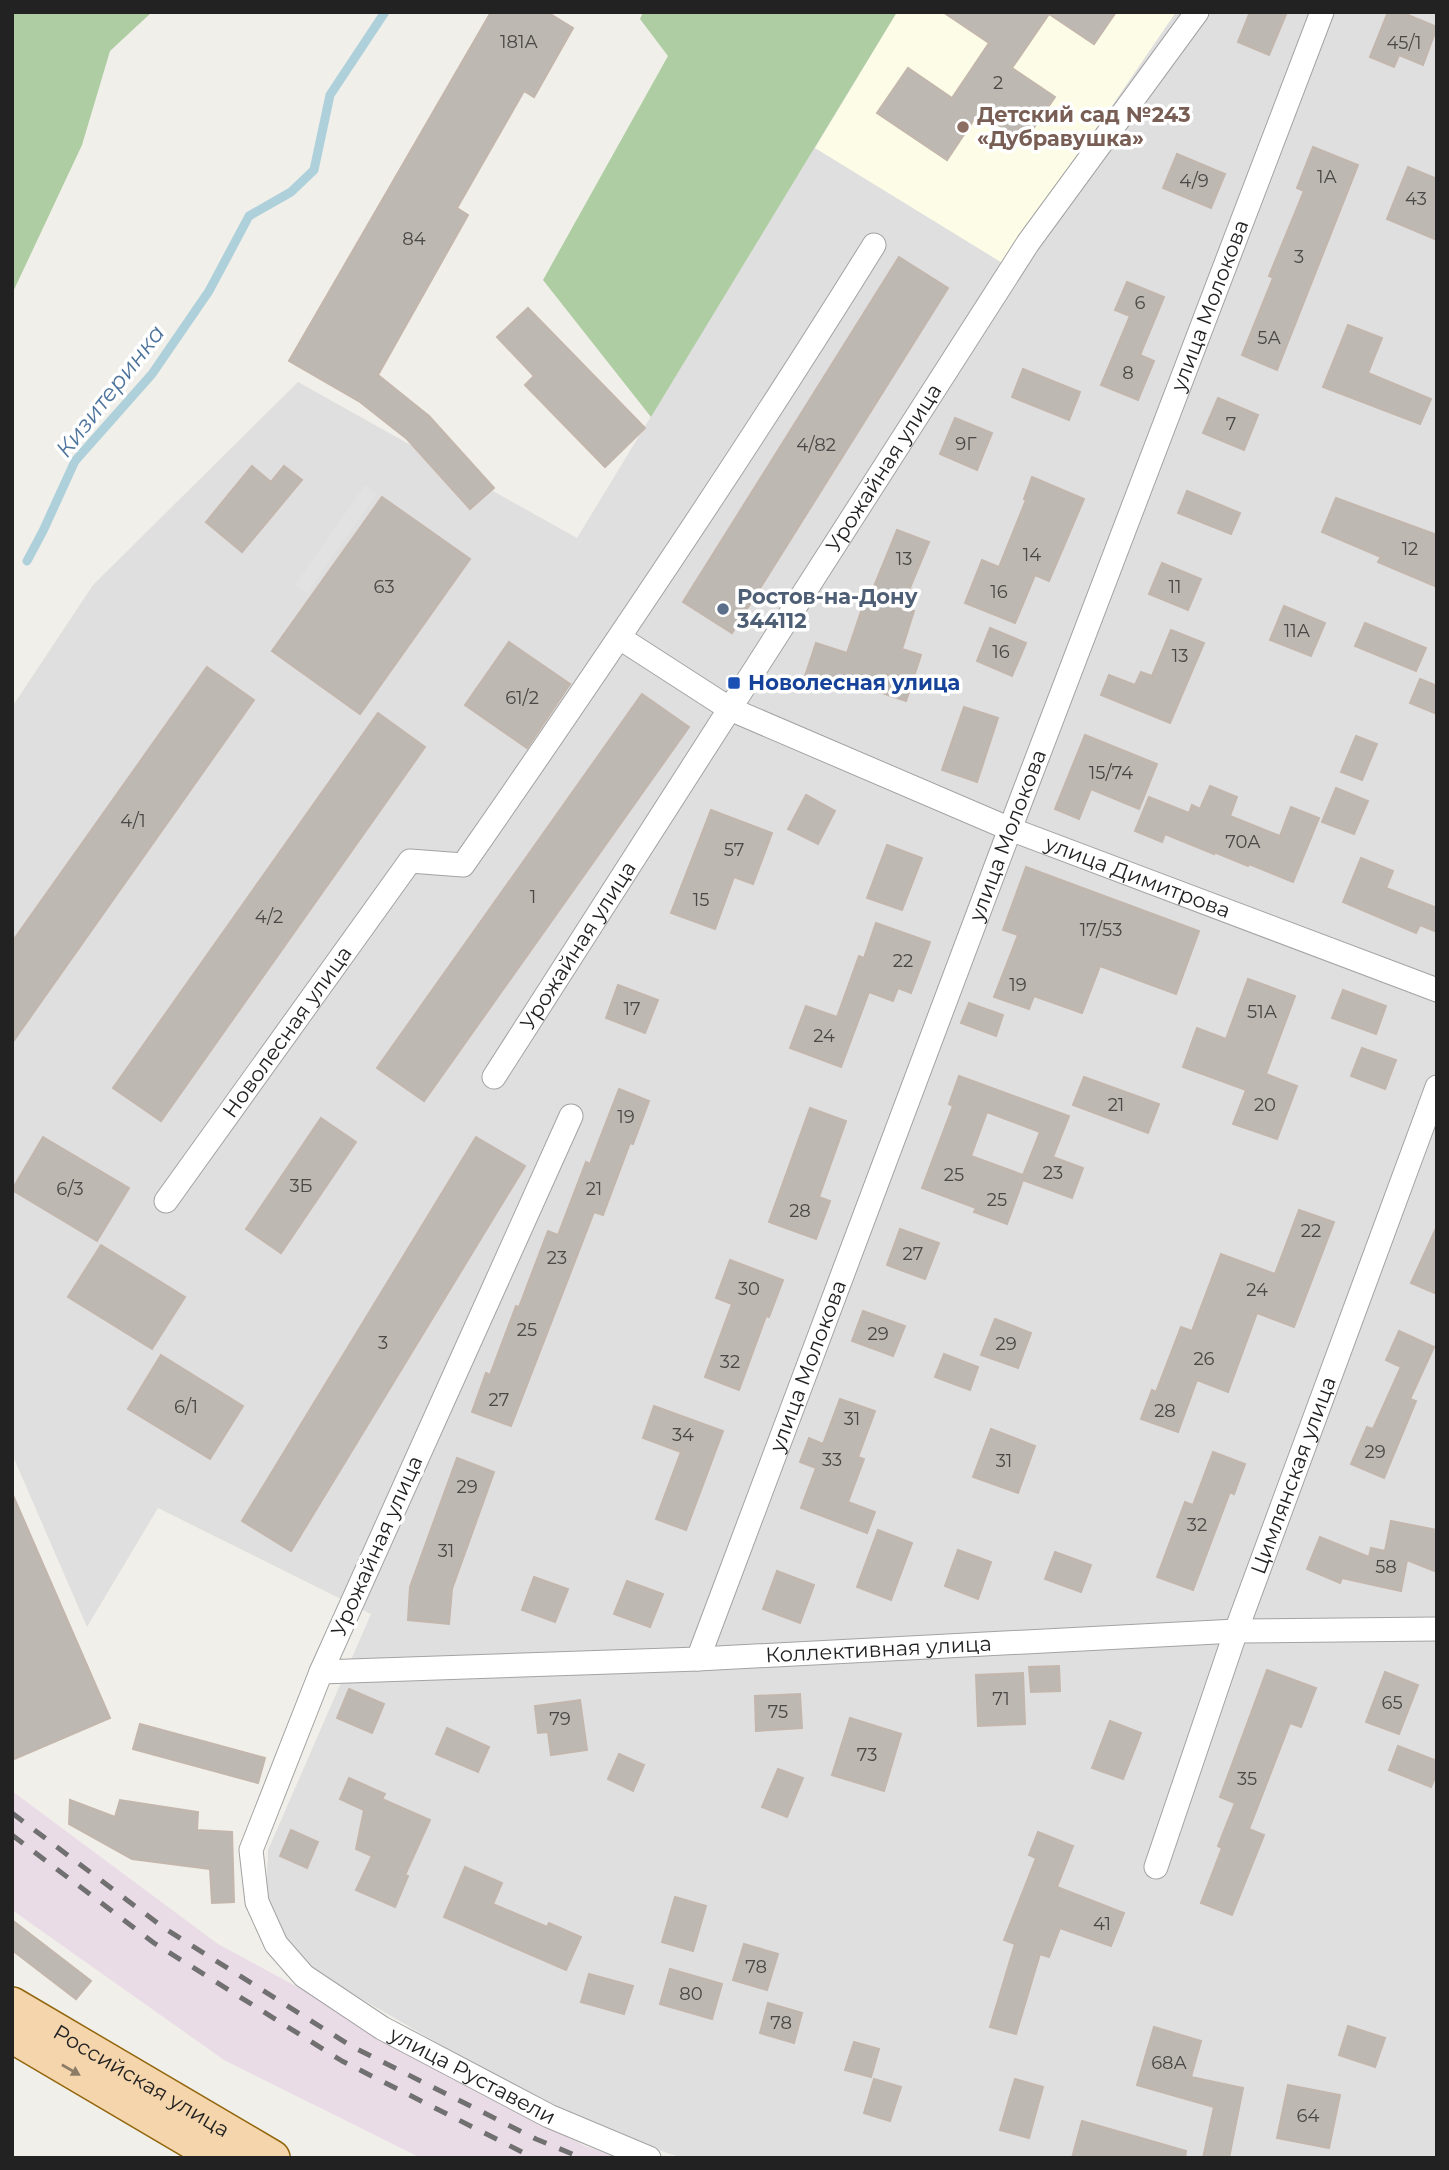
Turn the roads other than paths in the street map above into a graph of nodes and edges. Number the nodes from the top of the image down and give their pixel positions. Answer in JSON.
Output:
{"nodes":[{"id":1,"x":1197,"y":12,"type":"edge"},
{"id":2,"x":1322,"y":12,"type":"edge"},
{"id":3,"x":874,"y":245,"type":"dead end"},
{"id":4,"x":620,"y":638,"type":"junction"},
{"id":5,"x":730,"y":709,"type":"junction"},
{"id":6,"x":1010,"y":829,"type":"junction"},
{"id":7,"x":1437,"y":990,"type":"edge"},
{"id":8,"x":494,"y":1077,"type":"dead end"},
{"id":9,"x":1437,"y":1087,"type":"edge"},
{"id":10,"x":571,"y":1116,"type":"dead end"},
{"id":11,"x":166,"y":1201,"type":"dead end"},
{"id":12,"x":1437,"y":1629,"type":"edge"},
{"id":13,"x":1236,"y":1631,"type":"junction"},
{"id":14,"x":698,"y":1659,"type":"junction"},
{"id":15,"x":321,"y":1672,"type":"junction"},
{"id":16,"x":1156,"y":1867,"type":"dead end"},
{"id":17,"x":304,"y":1976,"type":"joint"},
{"id":18,"x":12,"y":2005,"type":"edge"},
{"id":19,"x":12,"y":2035,"type":"edge"},
{"id":20,"x":221,"y":2158,"type":"edge"},
{"id":21,"x":272,"y":2158,"type":"edge"},
{"id":22,"x":649,"y":2158,"type":"edge"}],
"edges":[{"from":1,"to":5,"type":"street","name":"Урожайная улица"},
{"from":2,"to":6,"type":"street","name":"улица Молокова"},
{"from":3,"to":4,"type":"street","name":"Новолесная улица"},
{"from":4,"to":5,"type":"street","name":"улица Димитрова"},
{"from":4,"to":11,"type":"street","name":"Новолесная улица"},
{"from":5,"to":6,"type":"street","name":"улица Димитрова"},
{"from":5,"to":8,"type":"street","name":"Урожайная улица"},
{"from":6,"to":7,"type":"street","name":"улица Димитрова"},
{"from":6,"to":14,"type":"street","name":"улица Молокова"},
{"from":9,"to":13,"type":"street","name":"Цимлянская улица"},
{"from":10,"to":15,"type":"street","name":"Урожайная улица"},
{"from":12,"to":13,"type":"street","name":"Коллективная улица"},
{"from":13,"to":14,"type":"street","name":"Коллективная улица"},
{"from":13,"to":16,"type":"street","name":"Цимлянская улица"},
{"from":14,"to":15,"type":"street","name":"Коллективная улица"},
{"from":15,"to":17,"type":"street","name":"Урожайная улица"},
{"from":17,"to":22,"type":"street","name":"улица Руставели"},
{"from":18,"to":21,"type":"main road","name":"Российская улица"},
{"from":19,"to":20,"type":"main road","name":"Российская улица","one_way":true}]}
